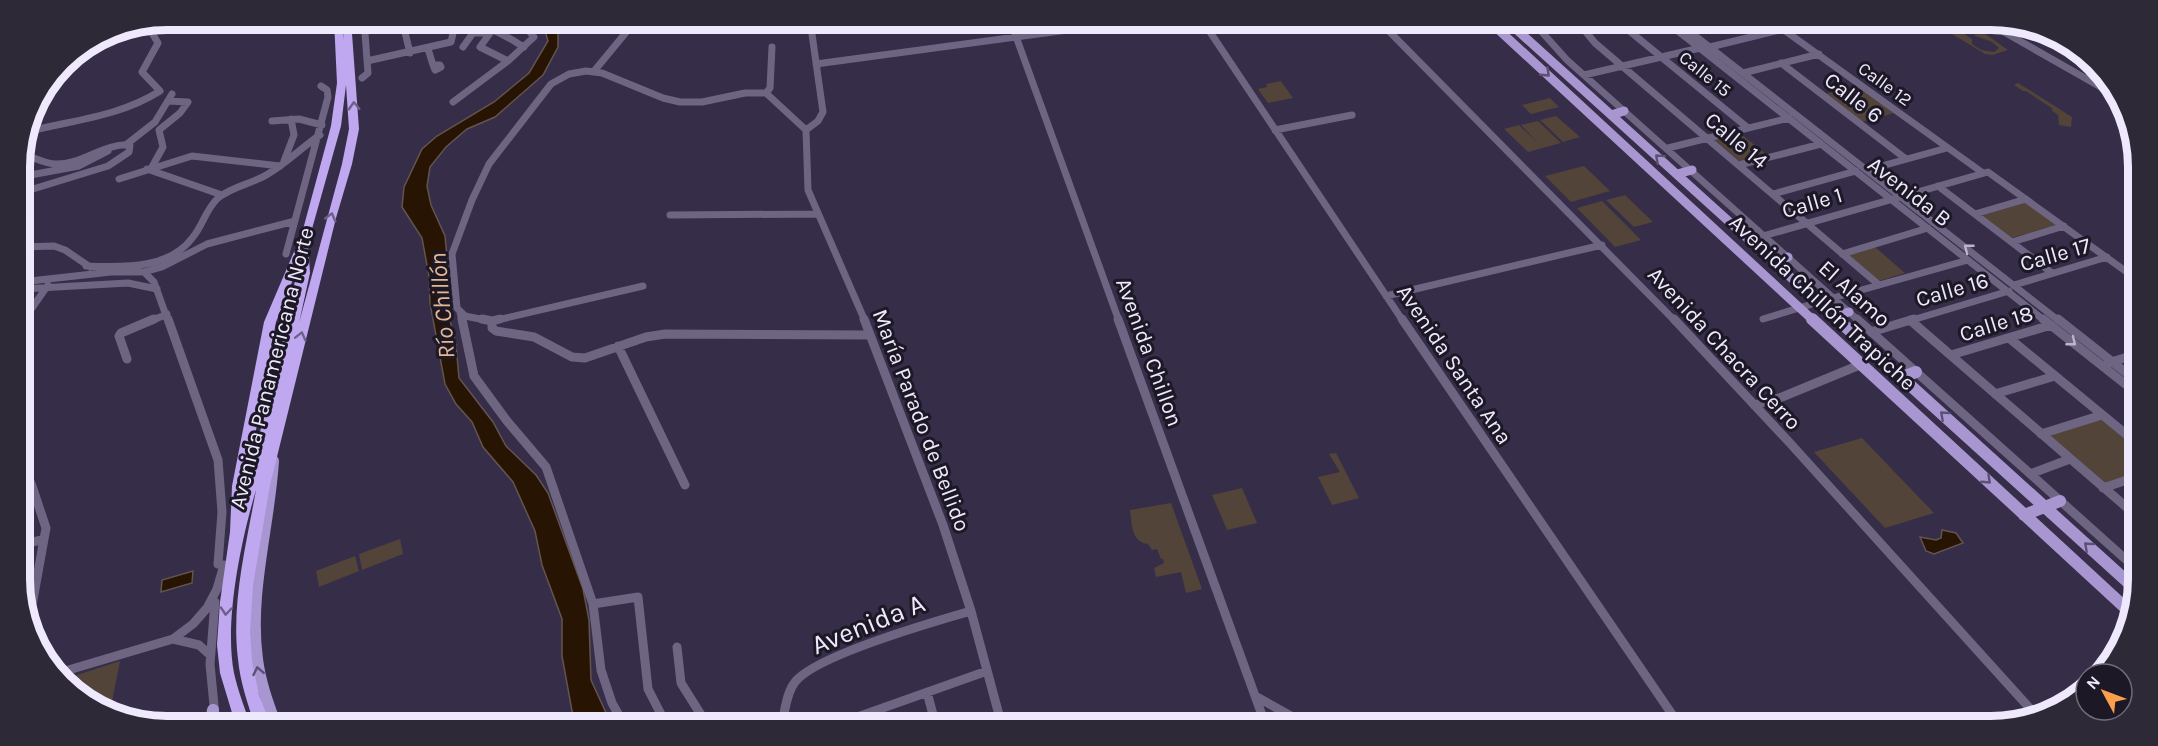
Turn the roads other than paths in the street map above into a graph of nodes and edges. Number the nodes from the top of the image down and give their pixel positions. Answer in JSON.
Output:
{"nodes":[{"id":1,"x":339,"y":30,"type":"edge"},
{"id":2,"x":348,"y":30,"type":"edge"},
{"id":3,"x":365,"y":30,"type":"edge"},
{"id":4,"x":404,"y":30,"type":"edge"},
{"id":5,"x":454,"y":30,"type":"edge"},
{"id":6,"x":528,"y":30,"type":"edge"},
{"id":7,"x":627,"y":30,"type":"edge"},
{"id":8,"x":811,"y":30,"type":"edge"},
{"id":9,"x":1014,"y":30,"type":"edge"},
{"id":10,"x":1064,"y":30,"type":"edge"},
{"id":11,"x":1209,"y":30,"type":"edge"},
{"id":12,"x":1388,"y":30,"type":"edge"},
{"id":13,"x":1499,"y":30,"type":"edge"},
{"id":14,"x":1518,"y":30,"type":"edge"},
{"id":15,"x":1540,"y":30,"type":"edge"},
{"id":16,"x":1585,"y":30,"type":"edge"},
{"id":17,"x":1628,"y":30,"type":"edge"},
{"id":18,"x":1677,"y":30,"type":"edge"},
{"id":19,"x":1688,"y":30,"type":"edge"},
{"id":20,"x":1780,"y":30,"type":"edge"},
{"id":21,"x":1785,"y":30,"type":"edge"},
{"id":22,"x":151,"y":31,"type":"edge"},
{"id":23,"x":491,"y":31,"type":"junction"},
{"id":24,"x":2008,"y":31,"type":"edge"},
{"id":25,"x":2004,"y":32,"type":"joint"},
{"id":26,"x":1017,"y":36,"type":"junction"},
{"id":27,"x":524,"y":46,"type":"junction"},
{"id":28,"x":463,"y":47,"type":"dead end"},
{"id":29,"x":772,"y":47,"type":"dead end"},
{"id":30,"x":1536,"y":47,"type":"junction"},
{"id":31,"x":1710,"y":47,"type":"junction"},
{"id":32,"x":1700,"y":48,"type":"junction"},
{"id":33,"x":428,"y":49,"type":"junction"},
{"id":34,"x":1521,"y":50,"type":"junction"},
{"id":35,"x":410,"y":53,"type":"junction"},
{"id":36,"x":1818,"y":54,"type":"junction"},
{"id":37,"x":1661,"y":57,"type":"junction"},
{"id":38,"x":368,"y":61,"type":"junction"},
{"id":39,"x":508,"y":61,"type":"junction"},
{"id":40,"x":1781,"y":63,"type":"junction"},
{"id":41,"x":816,"y":64,"type":"junction"},
{"id":42,"x":434,"y":65,"type":"dead end"},
{"id":43,"x":1622,"y":66,"type":"junction"},
{"id":44,"x":595,"y":70,"type":"junction"},
{"id":45,"x":1743,"y":72,"type":"junction"},
{"id":46,"x":1584,"y":75,"type":"junction"},
{"id":47,"x":362,"y":78,"type":"dead end"},
{"id":48,"x":2099,"y":85,"type":"joint"},
{"id":49,"x":321,"y":86,"type":"dead end"},
{"id":50,"x":2102,"y":87,"type":"edge"},
{"id":51,"x":766,"y":93,"type":"junction"},
{"id":52,"x":172,"y":94,"type":"dead end"},
{"id":53,"x":168,"y":101,"type":"junction"},
{"id":54,"x":453,"y":102,"type":"dead end"},
{"id":55,"x":1624,"y":111,"type":"junction"},
{"id":56,"x":1352,"y":115,"type":"dead end"},
{"id":57,"x":1611,"y":115,"type":"junction"},
{"id":58,"x":1789,"y":118,"type":"junction"},
{"id":59,"x":291,"y":119,"type":"junction"},
{"id":60,"x":272,"y":121,"type":"dead end"},
{"id":61,"x":322,"y":125,"type":"junction"},
{"id":62,"x":1748,"y":128,"type":"junction"},
{"id":63,"x":36,"y":130,"type":"edge"},
{"id":64,"x":806,"y":130,"type":"junction"},
{"id":65,"x":1275,"y":130,"type":"junction"},
{"id":66,"x":320,"y":135,"type":"junction"},
{"id":67,"x":1635,"y":136,"type":"junction"},
{"id":68,"x":1708,"y":138,"type":"junction"},
{"id":69,"x":1618,"y":140,"type":"junction"},
{"id":70,"x":127,"y":144,"type":"junction"},
{"id":71,"x":1821,"y":144,"type":"junction"},
{"id":72,"x":113,"y":147,"type":"junction"},
{"id":73,"x":1668,"y":148,"type":"junction"},
{"id":74,"x":1947,"y":148,"type":"junction"},
{"id":75,"x":1847,"y":154,"type":"junction"},
{"id":76,"x":30,"y":156,"type":"edge"},
{"id":77,"x":1837,"y":156,"type":"junction"},
{"id":78,"x":1906,"y":159,"type":"junction"},
{"id":79,"x":282,"y":164,"type":"junction"},
{"id":80,"x":1739,"y":165,"type":"junction"},
{"id":81,"x":149,"y":168,"type":"junction"},
{"id":82,"x":1692,"y":170,"type":"junction"},
{"id":83,"x":1867,"y":170,"type":"junction"},
{"id":84,"x":1856,"y":171,"type":"junction"},
{"id":85,"x":1986,"y":172,"type":"junction"},
{"id":86,"x":1677,"y":174,"type":"junction"},
{"id":87,"x":30,"y":177,"type":"edge"},
{"id":88,"x":119,"y":179,"type":"dead end"},
{"id":89,"x":1938,"y":186,"type":"junction"},
{"id":90,"x":30,"y":190,"type":"edge"},
{"id":91,"x":1696,"y":191,"type":"junction"},
{"id":92,"x":1773,"y":194,"type":"junction"},
{"id":93,"x":222,"y":195,"type":"junction"},
{"id":94,"x":1679,"y":196,"type":"junction"},
{"id":95,"x":1901,"y":196,"type":"junction"},
{"id":96,"x":1891,"y":199,"type":"junction"},
{"id":97,"x":2026,"y":199,"type":"junction"},
{"id":98,"x":818,"y":214,"type":"junction"},
{"id":99,"x":1975,"y":214,"type":"junction"},
{"id":100,"x":670,"y":215,"type":"dead end"},
{"id":101,"x":295,"y":221,"type":"junction"},
{"id":102,"x":1806,"y":222,"type":"junction"},
{"id":103,"x":2064,"y":226,"type":"junction"},
{"id":104,"x":1736,"y":228,"type":"junction"},
{"id":105,"x":1928,"y":228,"type":"junction"},
{"id":106,"x":1719,"y":232,"type":"junction"},
{"id":107,"x":1764,"y":235,"type":"junction"},
{"id":108,"x":1749,"y":240,"type":"junction"},
{"id":109,"x":304,"y":241,"type":"junction"},
{"id":110,"x":2012,"y":242,"type":"junction"},
{"id":111,"x":30,"y":245,"type":"edge"},
{"id":112,"x":1602,"y":245,"type":"junction"},
{"id":113,"x":286,"y":254,"type":"dead end"},
{"id":114,"x":1842,"y":254,"type":"junction"},
{"id":115,"x":1788,"y":257,"type":"junction"},
{"id":116,"x":2107,"y":257,"type":"junction"},
{"id":117,"x":1968,"y":260,"type":"junction"},
{"id":118,"x":1774,"y":262,"type":"junction"},
{"id":119,"x":86,"y":266,"type":"junction"},
{"id":120,"x":111,"y":272,"type":"junction"},
{"id":121,"x":144,"y":272,"type":"junction"},
{"id":122,"x":2052,"y":273,"type":"junction"},
{"id":123,"x":2128,"y":273,"type":"edge"},
{"id":124,"x":30,"y":282,"type":"edge"},
{"id":125,"x":49,"y":283,"type":"junction"},
{"id":126,"x":1879,"y":285,"type":"junction"},
{"id":127,"x":643,"y":286,"type":"dead end"},
{"id":128,"x":30,"y":287,"type":"edge"},
{"id":129,"x":2012,"y":288,"type":"junction"},
{"id":130,"x":157,"y":290,"type":"junction"},
{"id":131,"x":1386,"y":296,"type":"junction"},
{"id":132,"x":1833,"y":298,"type":"junction"},
{"id":133,"x":1819,"y":302,"type":"junction"},
{"id":134,"x":1801,"y":308,"type":"junction"},
{"id":135,"x":30,"y":311,"type":"edge"},
{"id":136,"x":460,"y":312,"type":"junction"},
{"id":137,"x":1849,"y":312,"type":"junction"},
{"id":138,"x":167,"y":314,"type":"junction"},
{"id":139,"x":1835,"y":316,"type":"junction"},
{"id":140,"x":1763,"y":319,"type":"dead end"},
{"id":141,"x":1910,"y":320,"type":"junction"},
{"id":142,"x":492,"y":321,"type":"junction"},
{"id":143,"x":2051,"y":325,"type":"junction"},
{"id":144,"x":1871,"y":332,"type":"junction"},
{"id":145,"x":870,"y":335,"type":"junction"},
{"id":146,"x":1856,"y":336,"type":"junction"},
{"id":147,"x":2009,"y":338,"type":"junction"},
{"id":148,"x":1836,"y":341,"type":"junction"},
{"id":149,"x":618,"y":346,"type":"junction"},
{"id":150,"x":1951,"y":355,"type":"junction"},
{"id":151,"x":2128,"y":357,"type":"edge"},
{"id":152,"x":127,"y":359,"type":"dead end"},
{"id":153,"x":2113,"y":362,"type":"junction"},
{"id":154,"x":1862,"y":364,"type":"junction"},
{"id":155,"x":2102,"y":365,"type":"junction"},
{"id":156,"x":1916,"y":372,"type":"junction"},
{"id":157,"x":2128,"y":374,"type":"edge"},
{"id":158,"x":2055,"y":375,"type":"junction"},
{"id":159,"x":1902,"y":377,"type":"junction"},
{"id":160,"x":2128,"y":386,"type":"edge"},
{"id":161,"x":1995,"y":394,"type":"junction"},
{"id":162,"x":1754,"y":405,"type":"junction"},
{"id":163,"x":2102,"y":415,"type":"junction"},
{"id":164,"x":2041,"y":434,"type":"junction"},
{"id":165,"x":2128,"y":436,"type":"edge"},
{"id":166,"x":273,"y":446,"type":"junction"},
{"id":167,"x":2070,"y":459,"type":"junction"},
{"id":168,"x":2030,"y":474,"type":"junction"},
{"id":169,"x":2128,"y":480,"type":"edge"},
{"id":170,"x":30,"y":485,"type":"edge"},
{"id":171,"x":685,"y":485,"type":"dead end"},
{"id":172,"x":2103,"y":488,"type":"junction"},
{"id":173,"x":2060,"y":501,"type":"junction"},
{"id":174,"x":2045,"y":507,"type":"junction"},
{"id":175,"x":2128,"y":509,"type":"edge"},
{"id":176,"x":2024,"y":515,"type":"junction"},
{"id":177,"x":237,"y":535,"type":"junction"},
{"id":178,"x":44,"y":539,"type":"junction"},
{"id":179,"x":30,"y":543,"type":"edge"},
{"id":180,"x":2128,"y":561,"type":"edge"},
{"id":181,"x":224,"y":566,"type":"junction"},
{"id":182,"x":2128,"y":579,"type":"edge"},
{"id":183,"x":216,"y":597,"type":"junction"},
{"id":184,"x":32,"y":603,"type":"edge"},
{"id":185,"x":593,"y":604,"type":"junction"},
{"id":186,"x":2125,"y":607,"type":"edge"},
{"id":187,"x":971,"y":611,"type":"junction"},
{"id":188,"x":173,"y":639,"type":"junction"},
{"id":189,"x":677,"y":647,"type":"dead end"},
{"id":190,"x":210,"y":656,"type":"junction"},
{"id":191,"x":987,"y":670,"type":"junction"},
{"id":192,"x":66,"y":671,"type":"edge"},
{"id":193,"x":927,"y":692,"type":"junction"},
{"id":194,"x":1255,"y":696,"type":"junction"},
{"id":195,"x":235,"y":707,"type":"junction"},
{"id":196,"x":213,"y":710,"type":"junction"},
{"id":197,"x":2031,"y":710,"type":"edge"},
{"id":198,"x":212,"y":716,"type":"edge"},
{"id":199,"x":214,"y":716,"type":"edge"},
{"id":200,"x":236,"y":716,"type":"edge"},
{"id":201,"x":239,"y":716,"type":"edge"},
{"id":202,"x":260,"y":716,"type":"edge"},
{"id":203,"x":273,"y":716,"type":"edge"},
{"id":204,"x":619,"y":716,"type":"edge"},
{"id":205,"x":662,"y":716,"type":"edge"},
{"id":206,"x":702,"y":716,"type":"edge"},
{"id":207,"x":784,"y":716,"type":"edge"},
{"id":208,"x":860,"y":716,"type":"edge"},
{"id":209,"x":933,"y":716,"type":"edge"},
{"id":210,"x":999,"y":716,"type":"edge"},
{"id":211,"x":1262,"y":716,"type":"edge"},
{"id":212,"x":1291,"y":716,"type":"edge"},
{"id":213,"x":1673,"y":716,"type":"edge"}],
"edges":[{"from":1,"to":109,"type":"highway","name":"Avenida Panamericana Norte"},
{"from":166,"to":2,"type":"highway","name":"Avenida Panamericana Norte","one_way":true},
{"from":3,"to":38,"type":"street"},
{"from":4,"to":35,"type":"street"},
{"from":5,"to":33,"type":"street"},
{"from":6,"to":27,"type":"street"},
{"from":7,"to":44,"type":"street"},
{"from":8,"to":41,"type":"street"},
{"from":9,"to":26,"type":"street","name":"Avenida Chillon"},
{"from":10,"to":26,"type":"street"},
{"from":11,"to":65,"type":"street","name":"Avenida Santa Ana"},
{"from":12,"to":112,"type":"street","name":"Avenida Chacra Cerro"},
{"from":13,"to":34,"type":"main road","name":"Avenida Chillón Trapiche"},
{"from":14,"to":30,"type":"main road","name":"Avenida Chillón Trapiche"},
{"from":15,"to":46,"type":"street","name":"El Alamo"},
{"from":16,"to":43,"type":"street","name":"Calle 14"},
{"from":17,"to":37,"type":"street","name":"Calle 15"},
{"from":18,"to":32,"type":"street","name":"Avenida B"},
{"from":19,"to":31,"type":"street","name":"Avenida B"},
{"from":20,"to":31,"type":"street"},
{"from":21,"to":36,"type":"street","name":"Calle 12"},
{"from":22,"to":63,"type":"street"},
{"from":23,"to":27,"type":"street"},
{"from":23,"to":28,"type":"street"},
{"from":23,"to":39,"type":"street"},
{"from":24,"to":25,"type":"street"},
{"from":25,"to":48,"type":"street"},
{"from":26,"to":41,"type":"street"},
{"from":26,"to":194,"type":"street","name":"Avenida Chillon"},
{"from":27,"to":39,"type":"street"},
{"from":29,"to":51,"type":"street"},
{"from":30,"to":34,"type":"main road"},
{"from":30,"to":57,"type":"main road","name":"Avenida Chillón Trapiche"},
{"from":31,"to":45,"type":"street","name":"Avenida B"},
{"from":32,"to":37,"type":"street"},
{"from":32,"to":58,"type":"street","name":"Avenida B"},
{"from":33,"to":35,"type":"street"},
{"from":33,"to":42,"type":"street"},
{"from":34,"to":69,"type":"main road","name":"Avenida Chillón Trapiche","one_way":true},
{"from":35,"to":38,"type":"street"},
{"from":36,"to":40,"type":"street"},
{"from":36,"to":74,"type":"street","name":"Calle 12"},
{"from":37,"to":43,"type":"street"},
{"from":37,"to":62,"type":"street","name":"Calle 15"},
{"from":38,"to":47,"type":"street"},
{"from":39,"to":54,"type":"street"},
{"from":40,"to":45,"type":"street"},
{"from":40,"to":78,"type":"street","name":"Calle 6"},
{"from":41,"to":64,"type":"street"},
{"from":43,"to":46,"type":"street"},
{"from":43,"to":68,"type":"street","name":"Calle 14"},
{"from":44,"to":51,"type":"street"},
{"from":44,"to":136,"type":"street"},
{"from":45,"to":75,"type":"street","name":"Avenida B"},
{"from":46,"to":55,"type":"street","name":"El Alamo"},
{"from":48,"to":50,"type":"street"},
{"from":49,"to":61,"type":"street"},
{"from":51,"to":64,"type":"street"},
{"from":52,"to":53,"type":"street"},
{"from":53,"to":70,"type":"street"},
{"from":53,"to":81,"type":"street"},
{"from":55,"to":57,"type":"main road"},
{"from":55,"to":73,"type":"street","name":"El Alamo"},
{"from":56,"to":65,"type":"street"},
{"from":57,"to":67,"type":"main road","name":"Avenida Chillón Trapiche"},
{"from":58,"to":62,"type":"street"},
{"from":58,"to":71,"type":"street","name":"Avenida B"},
{"from":59,"to":60,"type":"street"},
{"from":59,"to":61,"type":"street"},
{"from":59,"to":79,"type":"street"},
{"from":61,"to":66,"type":"street"},
{"from":62,"to":68,"type":"street"},
{"from":64,"to":98,"type":"street","name":"María Parado de Bellido"},
{"from":65,"to":131,"type":"street","name":"Avenida Santa Ana"},
{"from":66,"to":79,"type":"street"},
{"from":66,"to":101,"type":"street"},
{"from":67,"to":69,"type":"main road"},
{"from":86,"to":67,"type":"main road","name":"Avenida Chillón Trapiche","one_way":true},
{"from":68,"to":73,"type":"street"},
{"from":68,"to":80,"type":"street","name":"Calle 14"},
{"from":69,"to":94,"type":"main road","name":"Avenida Chillón Trapiche"},
{"from":70,"to":72,"type":"street"},
{"from":70,"to":90,"type":"street"},
{"from":71,"to":77,"type":"street","name":"Avenida B"},
{"from":71,"to":80,"type":"street"},
{"from":72,"to":76,"type":"street"},
{"from":72,"to":87,"type":"street"},
{"from":73,"to":82,"type":"street","name":"El Alamo"},
{"from":74,"to":78,"type":"street"},
{"from":74,"to":85,"type":"street","name":"Calle 12"},
{"from":75,"to":77,"type":"street"},
{"from":75,"to":83,"type":"street","name":"Avenida B"},
{"from":77,"to":84,"type":"street","name":"Avenida B"},
{"from":78,"to":83,"type":"street"},
{"from":79,"to":81,"type":"street"},
{"from":79,"to":93,"type":"street"},
{"from":80,"to":92,"type":"street","name":"Calle 14"},
{"from":81,"to":88,"type":"street"},
{"from":81,"to":93,"type":"street"},
{"from":82,"to":86,"type":"main road"},
{"from":82,"to":107,"type":"street","name":"El Alamo"},
{"from":83,"to":95,"type":"street","name":"Avenida B"},
{"from":84,"to":92,"type":"street"},
{"from":84,"to":96,"type":"street","name":"Avenida B"},
{"from":85,"to":89,"type":"street","name":"Calle 1"},
{"from":85,"to":97,"type":"street","name":"Calle 12"},
{"from":86,"to":91,"type":"main road","name":"Avenida Chillón Trapiche"},
{"from":89,"to":95,"type":"street","name":"Calle 1"},
{"from":89,"to":99,"type":"street"},
{"from":91,"to":94,"type":"main road"},
{"from":91,"to":104,"type":"main road","name":"Avenida Chillón Trapiche"},
{"from":92,"to":102,"type":"street","name":"Calle 14"},
{"from":93,"to":119,"type":"street"},
{"from":94,"to":106,"type":"main road","name":"Avenida Chillón Trapiche"},
{"from":95,"to":96,"type":"street","name":"Calle 1"},
{"from":129,"to":95,"type":"street","name":"Avenida B","one_way":true},
{"from":96,"to":102,"type":"street","name":"Calle 1"},
{"from":96,"to":105,"type":"street","name":"Avenida B"},
{"from":97,"to":99,"type":"street"},
{"from":97,"to":103,"type":"street","name":"Calle 12"},
{"from":98,"to":100,"type":"street"},
{"from":98,"to":145,"type":"street","name":"María Parado de Bellido"},
{"from":99,"to":110,"type":"street"},
{"from":101,"to":113,"type":"street"},
{"from":101,"to":121,"type":"street"},
{"from":102,"to":107,"type":"street","name":"Calle 1"},
{"from":102,"to":114,"type":"street","name":"Calle 14"},
{"from":103,"to":110,"type":"street"},
{"from":103,"to":116,"type":"street","name":"Calle 12"},
{"from":104,"to":106,"type":"main road"},
{"from":104,"to":108,"type":"main road","name":"Avenida Chillón Trapiche"},
{"from":105,"to":114,"type":"street"},
{"from":105,"to":117,"type":"street","name":"Avenida B"},
{"from":106,"to":134,"type":"main road","name":"Avenida Chillón Trapiche"},
{"from":107,"to":108,"type":"street","name":"Calle 1"},
{"from":107,"to":115,"type":"street","name":"El Alamo"},
{"from":108,"to":118,"type":"main road","name":"Avenida Chillón Trapiche"},
{"from":109,"to":177,"type":"highway","name":"Avenida Panamericana Norte"},
{"from":109,"to":177,"type":"highway","name":"Avenida Panamericana Norte"},
{"from":110,"to":122,"type":"street"},
{"from":111,"to":119,"type":"street"},
{"from":112,"to":131,"type":"street"},
{"from":112,"to":162,"type":"street","name":"Avenida Chacra Cerro"},
{"from":114,"to":126,"type":"street","name":"Calle 14"},
{"from":115,"to":118,"type":"main road"},
{"from":115,"to":132,"type":"street","name":"El Alamo"},
{"from":116,"to":122,"type":"street","name":"Calle 17"},
{"from":116,"to":123,"type":"street","name":"Calle 12"},
{"from":117,"to":126,"type":"street"},
{"from":117,"to":129,"type":"street","name":"Avenida B"},
{"from":118,"to":133,"type":"main road","name":"Avenida Chillón Trapiche"},
{"from":119,"to":120,"type":"street"},
{"from":120,"to":121,"type":"street"},
{"from":120,"to":125,"type":"street"},
{"from":121,"to":130,"type":"street"},
{"from":122,"to":129,"type":"street","name":"Calle 17"},
{"from":124,"to":125,"type":"street"},
{"from":125,"to":128,"type":"street"},
{"from":125,"to":130,"type":"street"},
{"from":125,"to":135,"type":"street"},
{"from":126,"to":132,"type":"street"},
{"from":127,"to":142,"type":"street"},
{"from":129,"to":141,"type":"street","name":"Calle 16"},
{"from":129,"to":143,"type":"street","name":"Avenida B"},
{"from":129,"to":153,"type":"street","name":"Avenida B"},
{"from":130,"to":138,"type":"street"},
{"from":131,"to":213,"type":"street","name":"Avenida Santa Ana"},
{"from":132,"to":137,"type":"street","name":"El Alamo"},
{"from":133,"to":134,"type":"street"},
{"from":133,"to":139,"type":"main road","name":"Avenida Chillón Trapiche"},
{"from":134,"to":140,"type":"street"},
{"from":134,"to":148,"type":"main road","name":"Avenida Chillón Trapiche"},
{"from":136,"to":142,"type":"street"},
{"from":136,"to":185,"type":"street"},
{"from":137,"to":139,"type":"main road"},
{"from":137,"to":144,"type":"street","name":"El Alamo"},
{"from":138,"to":152,"type":"street"},
{"from":138,"to":181,"type":"street"},
{"from":139,"to":146,"type":"main road","name":"Avenida Chillón Trapiche"},
{"from":141,"to":144,"type":"street","name":"Calle 16"},
{"from":141,"to":150,"type":"street"},
{"from":142,"to":149,"type":"street"},
{"from":143,"to":147,"type":"street","name":"Calle 18"},
{"from":143,"to":155,"type":"street","name":"Avenida B","one_way":true},
{"from":144,"to":156,"type":"street","name":"El Alamo"},
{"from":145,"to":149,"type":"street"},
{"from":145,"to":187,"type":"street","name":"María Parado de Bellido"},
{"from":146,"to":148,"type":"street"},
{"from":146,"to":159,"type":"main road","name":"Avenida Chillón Trapiche"},
{"from":147,"to":150,"type":"street","name":"Calle 18"},
{"from":147,"to":158,"type":"street"},
{"from":148,"to":154,"type":"main road","name":"Avenida Chillón Trapiche"},
{"from":149,"to":171,"type":"street"},
{"from":150,"to":161,"type":"street"},
{"from":151,"to":153,"type":"street"},
{"from":153,"to":155,"type":"street"},
{"from":153,"to":157,"type":"street","name":"Avenida B"},
{"from":154,"to":162,"type":"street"},
{"from":154,"to":176,"type":"main road","name":"Avenida Chillón Trapiche","one_way":true},
{"from":155,"to":160,"type":"street","name":"Avenida B"},
{"from":156,"to":159,"type":"main road"},
{"from":156,"to":168,"type":"street","name":"El Alamo"},
{"from":158,"to":161,"type":"street"},
{"from":158,"to":163,"type":"street"},
{"from":174,"to":159,"type":"main road","name":"Avenida Chillón Trapiche","one_way":true},
{"from":161,"to":164,"type":"street"},
{"from":162,"to":197,"type":"street","name":"Avenida Chacra Cerro"},
{"from":163,"to":164,"type":"street"},
{"from":163,"to":165,"type":"street"},
{"from":164,"to":167,"type":"street"},
{"from":166,"to":202,"type":"highway","name":"Avenida Panamericana Norte"},
{"from":203,"to":166,"type":"main road","one_way":true},
{"from":167,"to":168,"type":"street"},
{"from":167,"to":172,"type":"street"},
{"from":168,"to":173,"type":"street","name":"El Alamo"},
{"from":169,"to":172,"type":"street"},
{"from":170,"to":178,"type":"street"},
{"from":172,"to":175,"type":"street"},
{"from":173,"to":174,"type":"main road"},
{"from":173,"to":180,"type":"street","name":"El Alamo"},
{"from":174,"to":176,"type":"main road"},
{"from":182,"to":174,"type":"main road","name":"Avenida Chillón Trapiche","one_way":true},
{"from":176,"to":186,"type":"main road","name":"Avenida Chillón Trapiche"},
{"from":177,"to":181,"type":"highway"},
{"from":177,"to":195,"type":"highway","name":"Avenida Panamericana Norte","one_way":true},
{"from":178,"to":179,"type":"street"},
{"from":178,"to":184,"type":"street"},
{"from":181,"to":183,"type":"street"},
{"from":183,"to":188,"type":"street"},
{"from":183,"to":190,"type":"street"},
{"from":185,"to":204,"type":"street"},
{"from":185,"to":205,"type":"street"},
{"from":187,"to":191,"type":"street","name":"María Parado de Bellido"},
{"from":187,"to":207,"type":"street","name":"Avenida A"},
{"from":188,"to":190,"type":"street"},
{"from":188,"to":192,"type":"street"},
{"from":189,"to":206,"type":"street"},
{"from":190,"to":196,"type":"street"},
{"from":191,"to":193,"type":"street"},
{"from":191,"to":210,"type":"street","name":"María Parado de Bellido"},
{"from":193,"to":208,"type":"street"},
{"from":193,"to":209,"type":"street"},
{"from":194,"to":211,"type":"street","name":"Avenida Chillon"},
{"from":194,"to":212,"type":"street"},
{"from":195,"to":200,"type":"highway"},
{"from":195,"to":201,"type":"highway","name":"Avenida Panamericana Norte"},
{"from":196,"to":198,"type":"main road"},
{"from":196,"to":199,"type":"street"}]}
